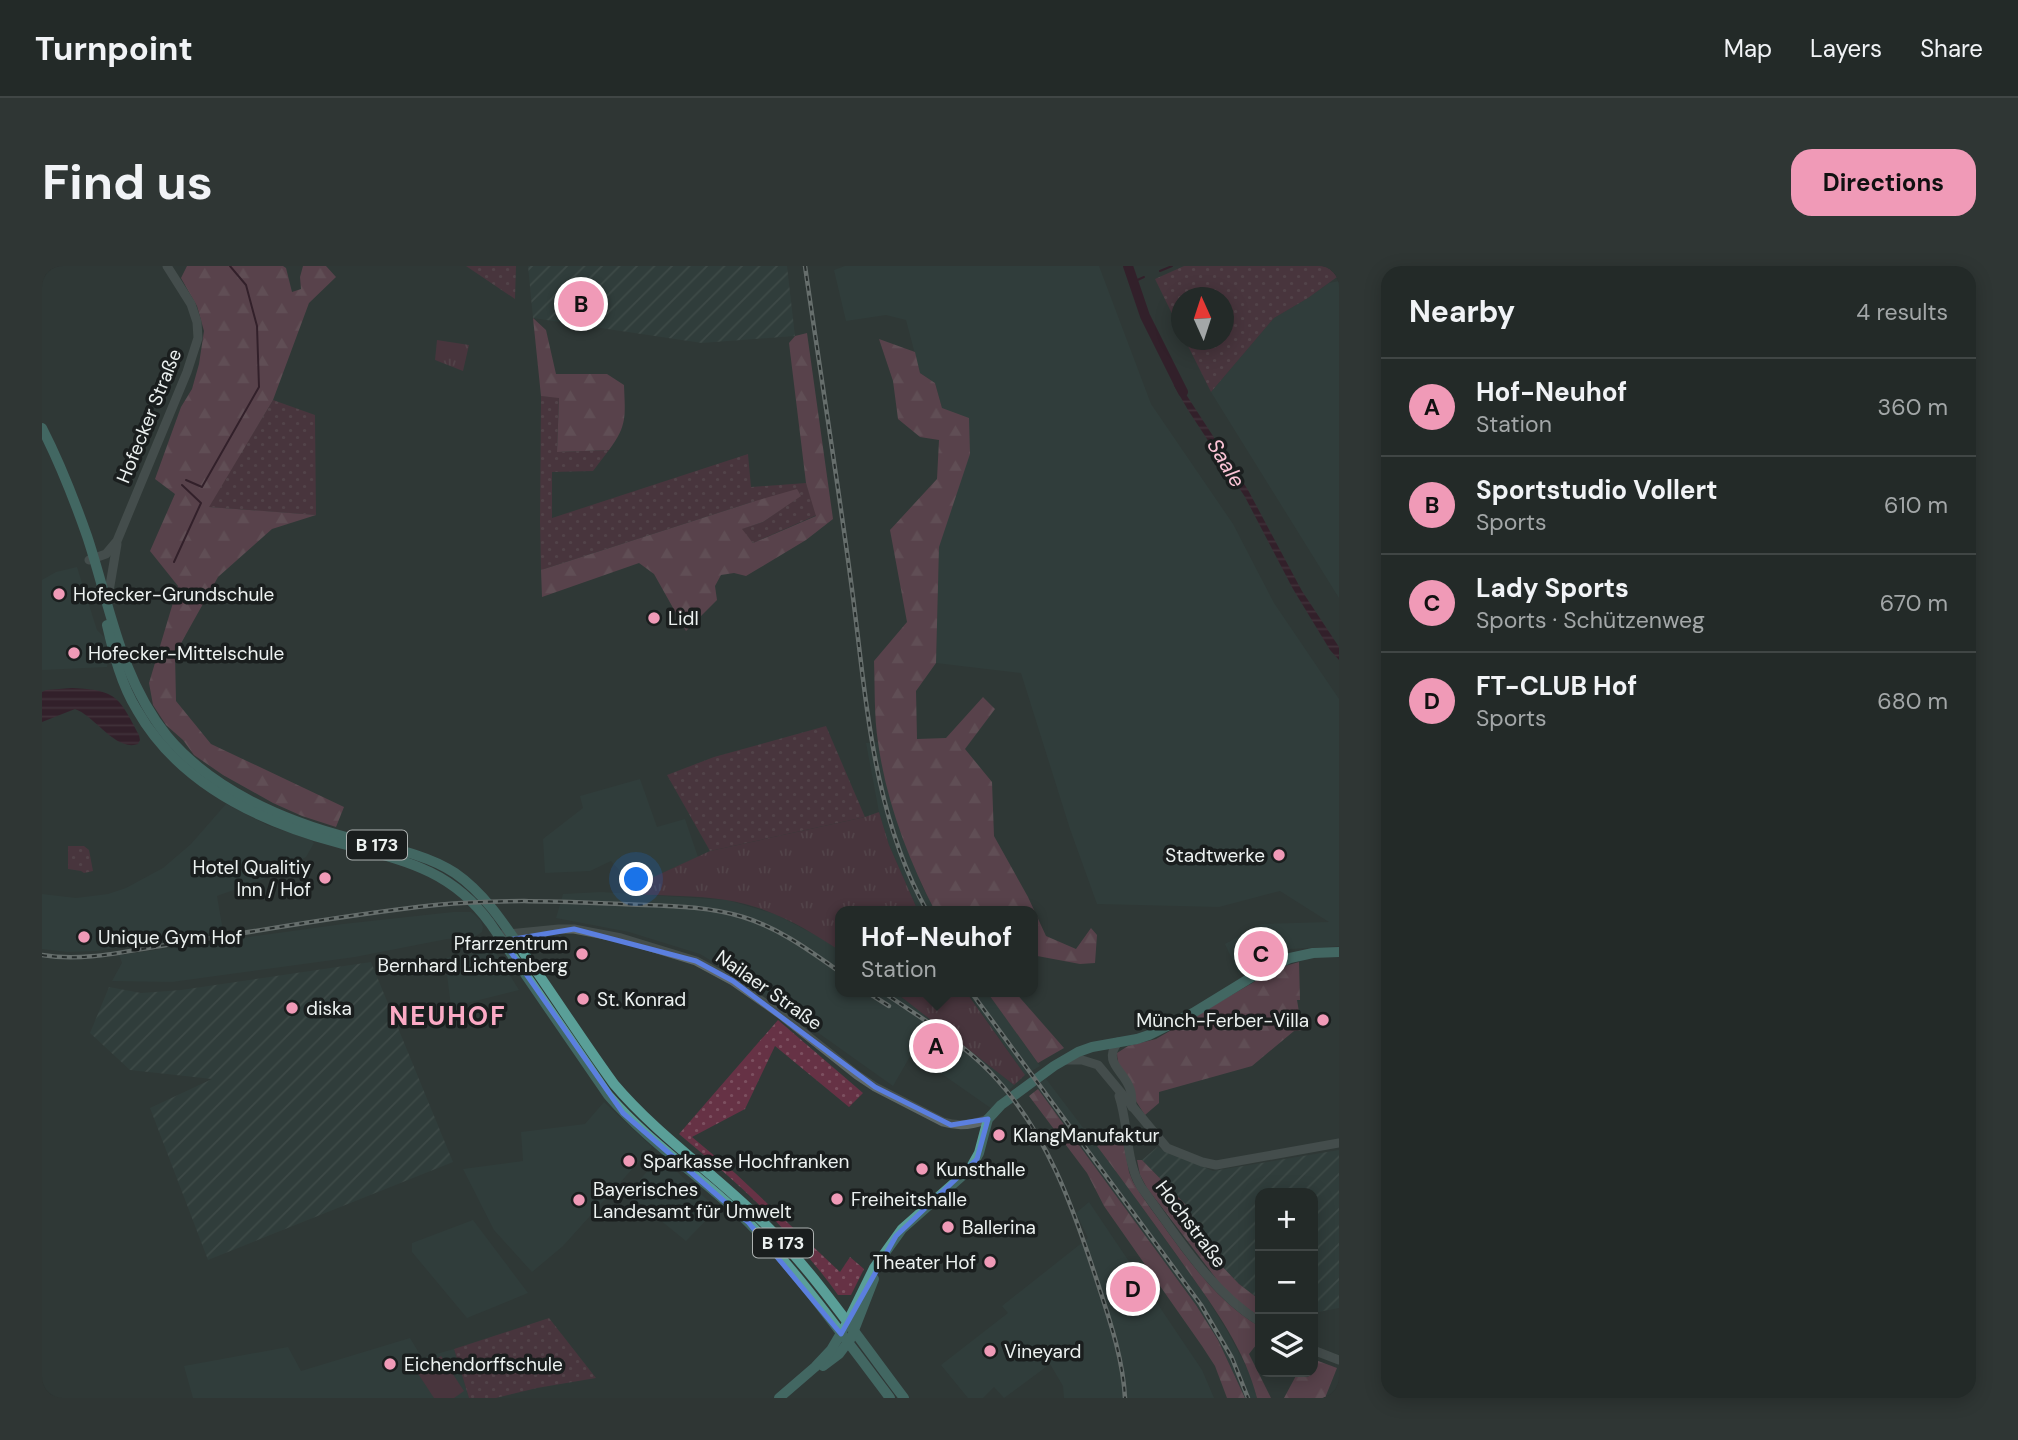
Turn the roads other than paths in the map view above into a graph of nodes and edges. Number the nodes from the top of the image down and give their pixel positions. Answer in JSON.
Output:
{"nodes":[{"id":1,"x":167,"y":266,"type":"edge"},
{"id":2,"x":42,"y":428,"type":"edge"},
{"id":3,"x":117,"y":541,"type":"junction"},
{"id":4,"x":91,"y":560,"type":"junction"},
{"id":5,"x":107,"y":605,"type":"junction"},
{"id":6,"x":483,"y":903,"type":"junction"},
{"id":7,"x":504,"y":937,"type":"junction"},
{"id":8,"x":1339,"y":952,"type":"edge"},
{"id":9,"x":1118,"y":1042,"type":"junction"},
{"id":10,"x":1061,"y":1062,"type":"junction"},
{"id":11,"x":1116,"y":1087,"type":"junction"},
{"id":12,"x":1132,"y":1107,"type":"junction"},
{"id":13,"x":988,"y":1119,"type":"junction"},
{"id":14,"x":1339,"y":1143,"type":"edge"},
{"id":15,"x":884,"y":1254,"type":"junction"},
{"id":16,"x":1255,"y":1318,"type":"edge"},
{"id":17,"x":847,"y":1323,"type":"junction"},
{"id":18,"x":854,"y":1332,"type":"junction"},
{"id":19,"x":841,"y":1334,"type":"junction"},
{"id":20,"x":848,"y":1343,"type":"junction"},
{"id":21,"x":794,"y":1386,"type":"junction"},
{"id":22,"x":779,"y":1398,"type":"edge"},
{"id":23,"x":890,"y":1398,"type":"edge"},
{"id":24,"x":904,"y":1398,"type":"edge"}],
"edges":[{"from":1,"to":3,"type":"street","name":"Hofecker Straße"},
{"from":2,"to":4,"type":"main road","number":"B 173"},
{"from":3,"to":4,"type":"street","name":"Hofecker Straße"},
{"from":3,"to":5,"type":"street","name":"Hofecker Straße"},
{"from":4,"to":5,"type":"main road","number":"B 173"},
{"from":4,"to":6,"type":"main road","number":"B 173"},
{"from":5,"to":6,"type":"main road","number":"B 173"},
{"from":6,"to":7,"type":"main road","number":"B 173"},
{"from":7,"to":13,"type":"street","name":"Nailaer Straße"},
{"from":7,"to":17,"type":"main road","number":"B 173"},
{"from":7,"to":19,"type":"main road","number":"B 173"},
{"from":8,"to":9,"type":"main road"},
{"from":9,"to":10,"type":"main road"},
{"from":9,"to":12,"type":"street"},
{"from":10,"to":11,"type":"street"},
{"from":10,"to":13,"type":"main road"},
{"from":11,"to":12,"type":"street"},
{"from":11,"to":16,"type":"street","name":"Hochstraße"},
{"from":12,"to":14,"type":"street"},
{"from":13,"to":15,"type":"main road"},
{"from":15,"to":17,"type":"main road"},
{"from":15,"to":18,"type":"main road"},
{"from":17,"to":18,"type":"main road","number":"B 173"},
{"from":17,"to":19,"type":"main road"},
{"from":18,"to":20,"type":"main road"},
{"from":18,"to":24,"type":"main road","number":"B 173"},
{"from":19,"to":20,"type":"main road","number":"B 173"},
{"from":19,"to":21,"type":"main road"},
{"from":20,"to":21,"type":"main road"},
{"from":20,"to":23,"type":"main road","number":"B 173"},
{"from":21,"to":22,"type":"main road"}]}
